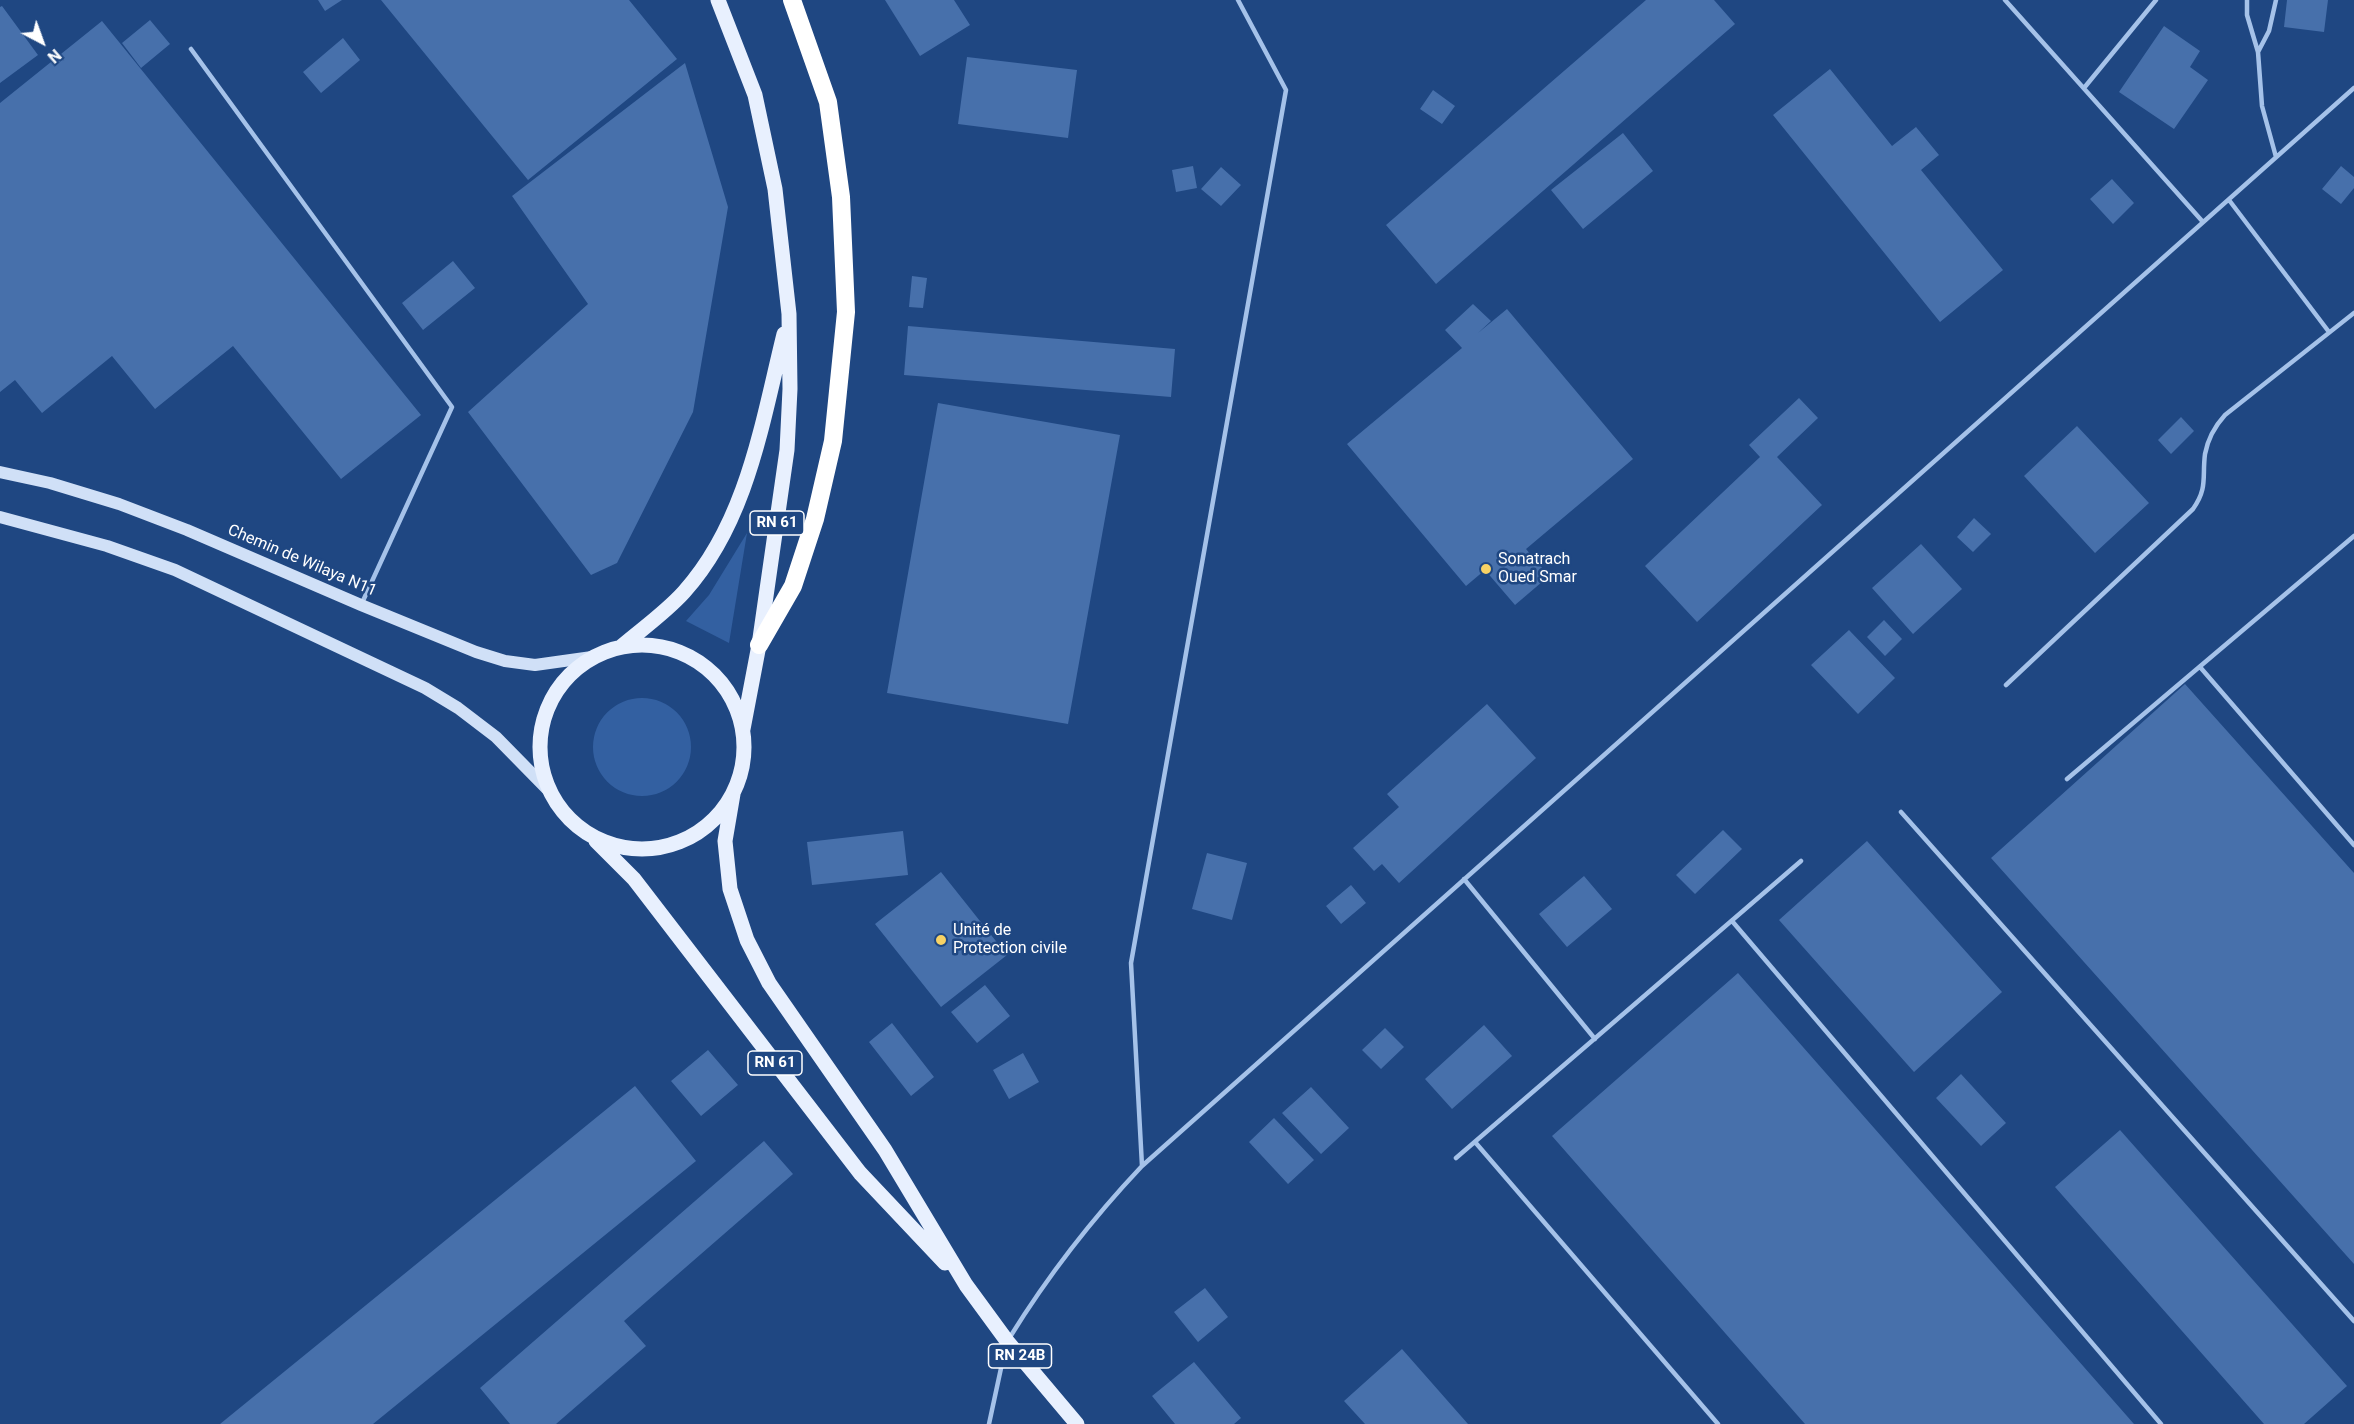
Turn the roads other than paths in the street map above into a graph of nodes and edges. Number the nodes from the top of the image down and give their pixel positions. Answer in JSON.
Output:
{"nodes":[{"id":1,"x":718,"y":0,"type":"edge"},
{"id":2,"x":792,"y":0,"type":"edge"},
{"id":3,"x":1238,"y":0,"type":"edge"},
{"id":4,"x":2005,"y":0,"type":"edge"},
{"id":5,"x":2156,"y":0,"type":"edge"},
{"id":6,"x":2247,"y":0,"type":"edge"},
{"id":7,"x":2276,"y":0,"type":"edge"},
{"id":8,"x":190,"y":49,"type":"dead end"},
{"id":9,"x":2258,"y":52,"type":"junction"},
{"id":10,"x":2084,"y":88,"type":"junction"},
{"id":11,"x":2354,"y":88,"type":"edge"},
{"id":12,"x":2276,"y":157,"type":"junction"},
{"id":13,"x":2229,"y":200,"type":"junction"},
{"id":14,"x":2203,"y":222,"type":"junction"},
{"id":15,"x":789,"y":314,"type":"junction"},
{"id":16,"x":2354,"y":314,"type":"edge"},
{"id":17,"x":2330,"y":332,"type":"junction"},
{"id":18,"x":0,"y":472,"type":"edge"},
{"id":19,"x":0,"y":517,"type":"edge"},
{"id":20,"x":2354,"y":536,"type":"edge"},
{"id":21,"x":360,"y":605,"type":"junction"},
{"id":22,"x":759,"y":645,"type":"junction"},
{"id":23,"x":622,"y":646,"type":"junction"},
{"id":24,"x":592,"y":657,"type":"junction"},
{"id":25,"x":2200,"y":667,"type":"junction"},
{"id":26,"x":2006,"y":685,"type":"dead end"},
{"id":27,"x":743,"y":729,"type":"junction"},
{"id":28,"x":2067,"y":779,"type":"dead end"},
{"id":29,"x":549,"y":791,"type":"junction"},
{"id":30,"x":732,"y":794,"type":"junction"},
{"id":31,"x":1901,"y":812,"type":"dead end"},
{"id":32,"x":591,"y":836,"type":"junction"},
{"id":33,"x":2354,"y":845,"type":"edge"},
{"id":34,"x":1801,"y":861,"type":"dead end"},
{"id":35,"x":1464,"y":879,"type":"junction"},
{"id":36,"x":1732,"y":921,"type":"junction"},
{"id":37,"x":1595,"y":1039,"type":"junction"},
{"id":38,"x":1475,"y":1142,"type":"junction"},
{"id":39,"x":1456,"y":1158,"type":"dead end"},
{"id":40,"x":1142,"y":1166,"type":"junction"},
{"id":41,"x":966,"y":1285,"type":"junction"},
{"id":42,"x":2354,"y":1321,"type":"edge"},
{"id":43,"x":1007,"y":1341,"type":"junction"},
{"id":44,"x":989,"y":1424,"type":"edge"},
{"id":45,"x":1077,"y":1424,"type":"edge"},
{"id":46,"x":1718,"y":1424,"type":"edge"},
{"id":47,"x":2161,"y":1424,"type":"edge"}],
"edges":[{"from":1,"to":15,"type":"main road","number":"RN 61"},
{"from":2,"to":22,"type":"highway"},
{"from":3,"to":40,"type":"lane"},
{"from":4,"to":10,"type":"lane"},
{"from":5,"to":10,"type":"lane"},
{"from":6,"to":9,"type":"lane"},
{"from":7,"to":9,"type":"lane"},
{"from":8,"to":21,"type":"lane"},
{"from":9,"to":12,"type":"lane"},
{"from":10,"to":14,"type":"lane"},
{"from":11,"to":12,"type":"lane"},
{"from":12,"to":13,"type":"lane"},
{"from":13,"to":14,"type":"lane"},
{"from":13,"to":17,"type":"lane"},
{"from":14,"to":35,"type":"lane"},
{"from":15,"to":22,"type":"main road","number":"RN 61"},
{"from":15,"to":23,"type":"main road","number":"RN 61"},
{"from":16,"to":17,"type":"lane"},
{"from":17,"to":26,"type":"lane"},
{"from":18,"to":21,"type":"main road","name":"Chemin de Wilaya N11"},
{"from":19,"to":29,"type":"main road"},
{"from":20,"to":25,"type":"lane"},
{"from":21,"to":24,"type":"main road","name":"Chemin de Wilaya N11"},
{"from":22,"to":27,"type":"main road","number":"RN 61"},
{"from":23,"to":24,"type":"main road"},
{"from":23,"to":27,"type":"main road"},
{"from":24,"to":29,"type":"main road"},
{"from":25,"to":28,"type":"lane"},
{"from":25,"to":33,"type":"lane"},
{"from":27,"to":30,"type":"main road"},
{"from":29,"to":32,"type":"main road"},
{"from":30,"to":32,"type":"main road"},
{"from":30,"to":41,"type":"main road","number":"RN 61"},
{"from":31,"to":42,"type":"lane"},
{"from":32,"to":41,"type":"main road","number":"RN 61"},
{"from":34,"to":36,"type":"lane"},
{"from":35,"to":37,"type":"lane"},
{"from":35,"to":40,"type":"lane"},
{"from":36,"to":37,"type":"lane"},
{"from":36,"to":47,"type":"lane"},
{"from":37,"to":38,"type":"lane"},
{"from":38,"to":39,"type":"lane"},
{"from":38,"to":46,"type":"lane"},
{"from":40,"to":43,"type":"lane"},
{"from":41,"to":43,"type":"main road","number":"RN 24B"},
{"from":43,"to":44,"type":"lane"},
{"from":43,"to":45,"type":"main road","number":"RN 24B"}]}
